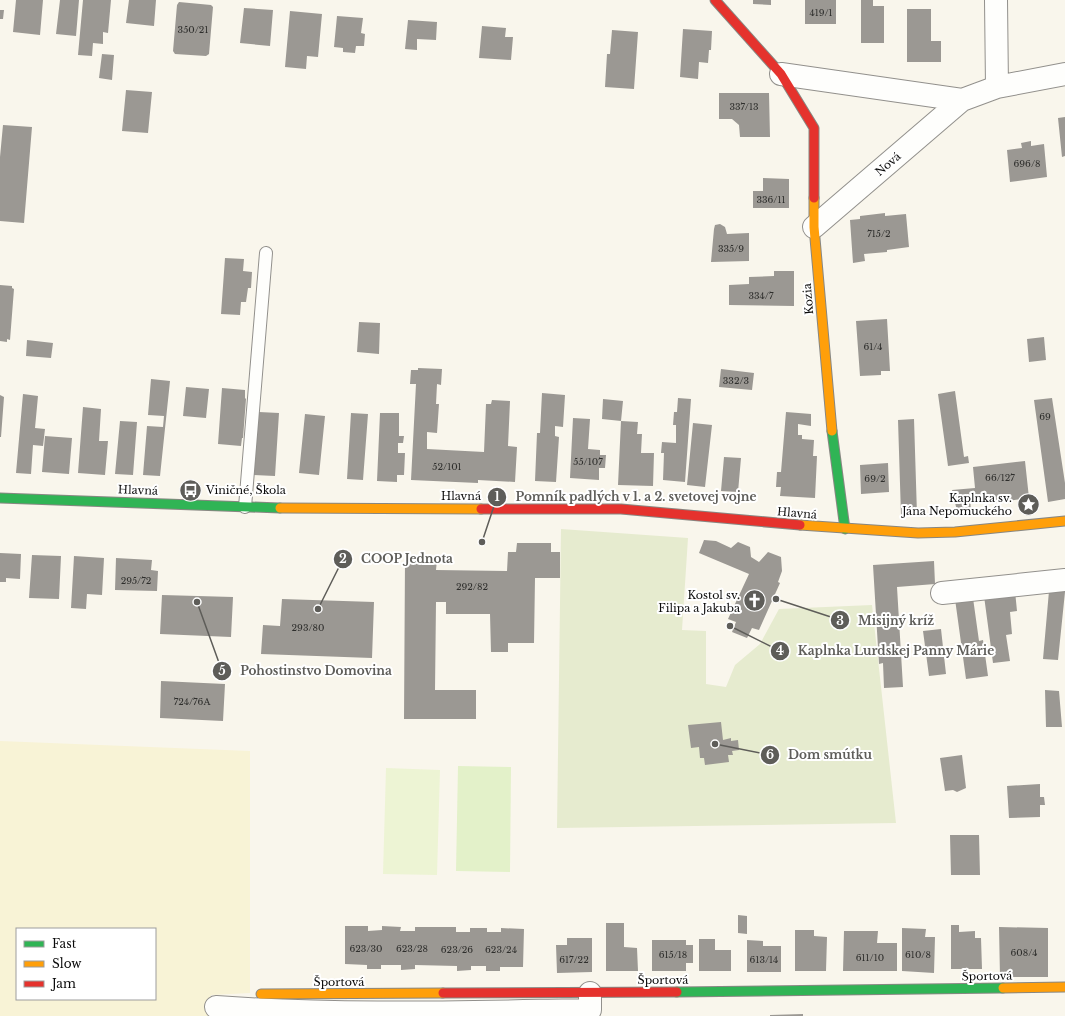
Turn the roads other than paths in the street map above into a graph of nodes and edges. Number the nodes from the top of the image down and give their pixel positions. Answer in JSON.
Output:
{"nodes":[{"id":1,"x":715,"y":0,"type":"edge"},
{"id":2,"x":996,"y":0,"type":"edge"},
{"id":3,"x":781,"y":74,"type":"junction"},
{"id":4,"x":1065,"y":74,"type":"edge"},
{"id":5,"x":997,"y":87,"type":"junction"},
{"id":6,"x":962,"y":100,"type":"junction"},
{"id":7,"x":814,"y":228,"type":"junction"},
{"id":8,"x":266,"y":253,"type":"dead end"},
{"id":9,"x":0,"y":498,"type":"edge"},
{"id":10,"x":245,"y":507,"type":"junction"},
{"id":11,"x":1065,"y":521,"type":"edge"},
{"id":12,"x":845,"y":529,"type":"junction"},
{"id":13,"x":1065,"y":580,"type":"edge"},
{"id":14,"x":942,"y":593,"type":"dead end"},
{"id":15,"x":1065,"y":987,"type":"edge"},
{"id":16,"x":590,"y":993,"type":"junction"},
{"id":17,"x":261,"y":994,"type":"dead end"},
{"id":18,"x":216,"y":1007,"type":"dead end"}],
"edges":[{"from":1,"to":3,"type":"street","name":"Kozia"},
{"from":2,"to":5,"type":"street"},
{"from":3,"to":6,"type":"street","name":"Nová"},
{"from":3,"to":7,"type":"street","name":"Kozia"},
{"from":4,"to":5,"type":"street","name":"Nová"},
{"from":5,"to":6,"type":"street","name":"Nová"},
{"from":6,"to":7,"type":"street","name":"Nová"},
{"from":7,"to":12,"type":"street","name":"Kozia"},
{"from":8,"to":10,"type":"lane"},
{"from":9,"to":10,"type":"street","name":"Hlavná"},
{"from":10,"to":12,"type":"street","name":"Hlavná"},
{"from":11,"to":12,"type":"street","name":"Hlavná"},
{"from":13,"to":14,"type":"street"},
{"from":15,"to":16,"type":"street","name":"Športová"},
{"from":16,"to":17,"type":"street","name":"Športová"},
{"from":16,"to":18,"type":"street"}]}
